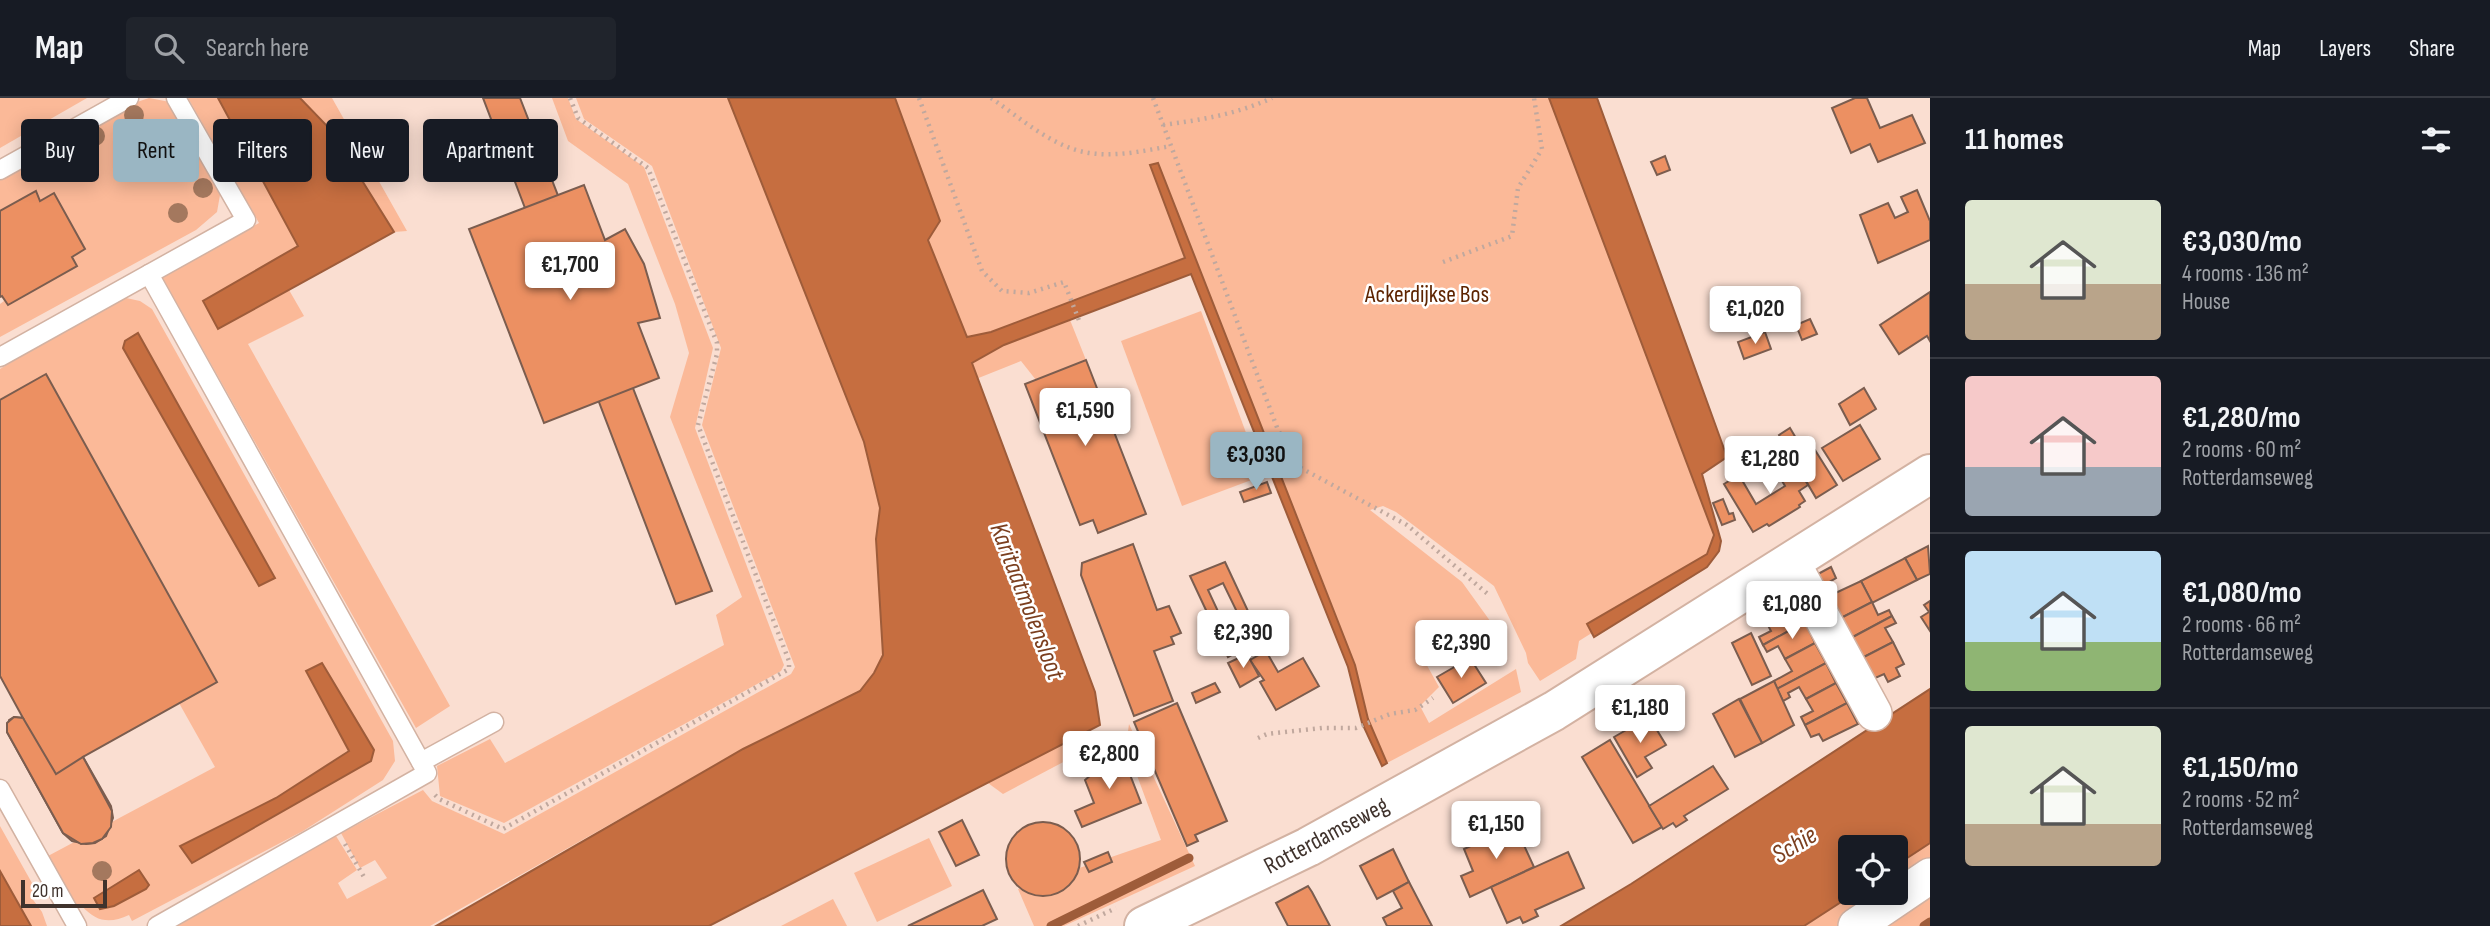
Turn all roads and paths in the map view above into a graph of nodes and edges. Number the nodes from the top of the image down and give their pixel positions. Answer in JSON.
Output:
{"nodes":[{"id":1,"x":129,"y":98,"type":"edge"},
{"id":2,"x":176,"y":98,"type":"edge"},
{"id":3,"x":570,"y":98,"type":"edge"},
{"id":4,"x":919,"y":98,"type":"edge"},
{"id":5,"x":990,"y":98,"type":"edge"},
{"id":6,"x":1153,"y":98,"type":"edge"},
{"id":7,"x":1272,"y":98,"type":"edge"},
{"id":8,"x":1534,"y":98,"type":"edge"},
{"id":9,"x":1163,"y":125,"type":"junction"},
{"id":10,"x":1171,"y":146,"type":"junction"},
{"id":11,"x":0,"y":170,"type":"edge"},
{"id":12,"x":1443,"y":262,"type":"dead end"},
{"id":13,"x":149,"y":274,"type":"junction"},
{"id":14,"x":1080,"y":323,"type":"dead end"},
{"id":15,"x":0,"y":357,"type":"edge"},
{"id":16,"x":1930,"y":474,"type":"edge"},
{"id":17,"x":1792,"y":562,"type":"junction"},
{"id":18,"x":1490,"y":596,"type":"dead end"},
{"id":19,"x":1433,"y":698,"type":"dead end"},
{"id":20,"x":1874,"y":713,"type":"dead end"},
{"id":21,"x":494,"y":722,"type":"dead end"},
{"id":22,"x":1258,"y":738,"type":"dead end"},
{"id":23,"x":420,"y":769,"type":"junction"},
{"id":24,"x":0,"y":789,"type":"edge"},
{"id":25,"x":334,"y":825,"type":"junction"},
{"id":26,"x":1930,"y":876,"type":"edge"},
{"id":27,"x":364,"y":877,"type":"dead end"},
{"id":28,"x":77,"y":926,"type":"edge"},
{"id":29,"x":157,"y":926,"type":"edge"},
{"id":30,"x":1144,"y":926,"type":"edge"},
{"id":31,"x":1856,"y":926,"type":"edge"}],
"edges":[{"from":1,"to":11,"type":"lane"},
{"from":2,"to":13,"type":"lane"},
{"from":3,"to":23,"type":"path"},
{"from":4,"to":14,"type":"path"},
{"from":5,"to":10,"type":"path"},
{"from":6,"to":9,"type":"path"},
{"from":7,"to":9,"type":"path"},
{"from":8,"to":12,"type":"path"},
{"from":9,"to":10,"type":"path"},
{"from":10,"to":18,"type":"path"},
{"from":13,"to":15,"type":"lane"},
{"from":13,"to":23,"type":"lane"},
{"from":16,"to":17,"type":"street","name":"Rotterdamseweg"},
{"from":17,"to":20,"type":"street"},
{"from":17,"to":30,"type":"street","name":"Rotterdamseweg"},
{"from":19,"to":22,"type":"path"},
{"from":21,"to":23,"type":"lane"},
{"from":23,"to":25,"type":"lane"},
{"from":24,"to":28,"type":"lane"},
{"from":25,"to":27,"type":"path"},
{"from":25,"to":29,"type":"lane"},
{"from":26,"to":31,"type":"street"}]}
